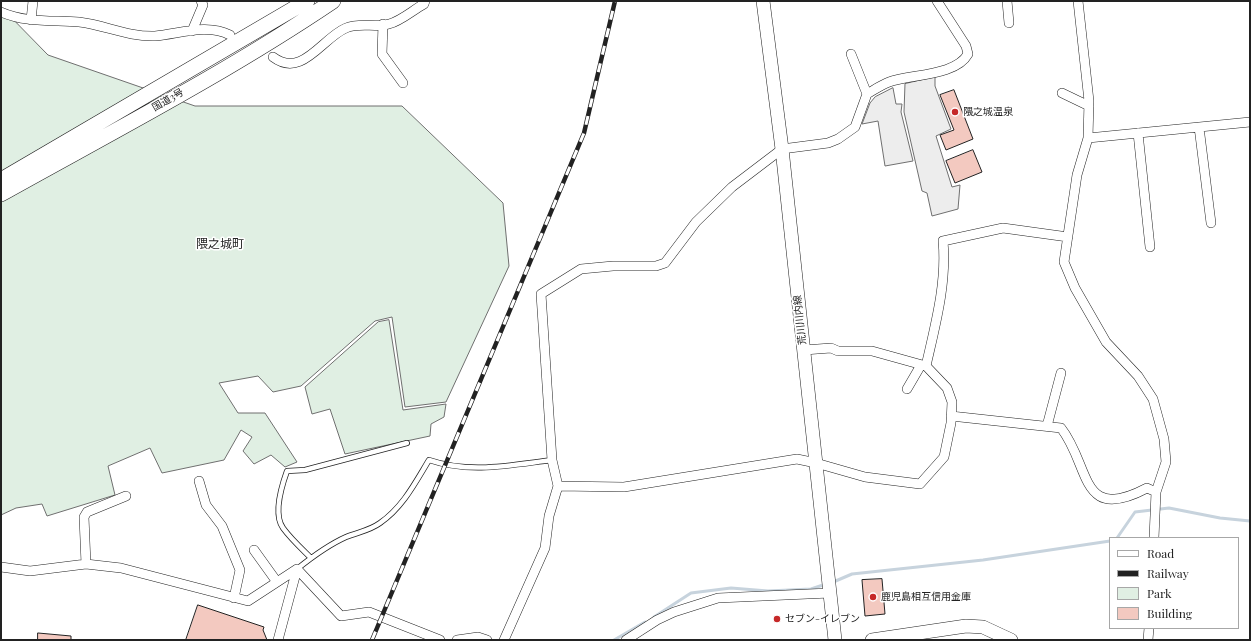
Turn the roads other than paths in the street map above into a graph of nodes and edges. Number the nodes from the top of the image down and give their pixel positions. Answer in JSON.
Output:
{"nodes":[{"id":1,"x":33,"y":1,"type":"edge"},
{"id":2,"x":201,"y":1,"type":"edge"},
{"id":3,"x":307,"y":1,"type":"edge"},
{"id":4,"x":333,"y":1,"type":"edge"},
{"id":5,"x":425,"y":1,"type":"edge"},
{"id":6,"x":764,"y":1,"type":"edge"},
{"id":7,"x":937,"y":1,"type":"edge"},
{"id":8,"x":1007,"y":1,"type":"edge"},
{"id":9,"x":1078,"y":1,"type":"edge"},
{"id":10,"x":1,"y":12,"type":"edge"},
{"id":11,"x":31,"y":20,"type":"junction"},
{"id":12,"x":1009,"y":23,"type":"dead end"},
{"id":13,"x":383,"y":24,"type":"junction"},
{"id":14,"x":192,"y":31,"type":"junction"},
{"id":15,"x":230,"y":35,"type":"dead end"},
{"id":16,"x":851,"y":54,"type":"dead end"},
{"id":17,"x":273,"y":57,"type":"dead end"},
{"id":18,"x":403,"y":83,"type":"dead end"},
{"id":19,"x":1062,"y":93,"type":"dead end"},
{"id":20,"x":867,"y":94,"type":"junction"},
{"id":21,"x":1089,"y":106,"type":"junction"},
{"id":22,"x":1250,"y":122,"type":"edge"},
{"id":23,"x":1199,"y":127,"type":"junction"},
{"id":24,"x":1138,"y":133,"type":"junction"},
{"id":25,"x":1088,"y":138,"type":"junction"},
{"id":26,"x":782,"y":149,"type":"junction"},
{"id":27,"x":1,"y":180,"type":"edge"},
{"id":28,"x":1,"y":194,"type":"edge"},
{"id":29,"x":1211,"y":223,"type":"dead end"},
{"id":30,"x":1068,"y":237,"type":"junction"},
{"id":31,"x":1150,"y":247,"type":"dead end"},
{"id":32,"x":804,"y":350,"type":"junction"},
{"id":33,"x":923,"y":366,"type":"junction"},
{"id":34,"x":1061,"y":373,"type":"dead end"},
{"id":35,"x":907,"y":389,"type":"dead end"},
{"id":36,"x":951,"y":416,"type":"junction"},
{"id":37,"x":1047,"y":426,"type":"junction"},
{"id":38,"x":407,"y":443,"type":"dead end"},
{"id":39,"x":552,"y":460,"type":"junction"},
{"id":40,"x":816,"y":463,"type":"junction"},
{"id":41,"x":199,"y":481,"type":"dead end"},
{"id":42,"x":558,"y":486,"type":"junction"},
{"id":43,"x":1156,"y":492,"type":"junction"},
{"id":44,"x":126,"y":496,"type":"dead end"},
{"id":45,"x":1154,"y":537,"type":"edge"},
{"id":46,"x":254,"y":550,"type":"dead end"},
{"id":47,"x":311,"y":558,"type":"junction"},
{"id":48,"x":86,"y":564,"type":"junction"},
{"id":49,"x":1,"y":567,"type":"edge"},
{"id":50,"x":297,"y":569,"type":"junction"},
{"id":51,"x":278,"y":582,"type":"junction"},
{"id":52,"x":829,"y":587,"type":"junction"},
{"id":53,"x":234,"y":598,"type":"junction"},
{"id":54,"x":1149,"y":629,"type":"edge"},
{"id":55,"x":278,"y":640,"type":"edge"},
{"id":56,"x":440,"y":640,"type":"edge"},
{"id":57,"x":457,"y":640,"type":"edge"},
{"id":58,"x":487,"y":640,"type":"edge"},
{"id":59,"x":504,"y":640,"type":"edge"},
{"id":60,"x":626,"y":640,"type":"edge"},
{"id":61,"x":835,"y":640,"type":"edge"},
{"id":62,"x":872,"y":640,"type":"edge"},
{"id":63,"x":1011,"y":640,"type":"edge"},
{"id":64,"x":1148,"y":640,"type":"edge"}],
"edges":[{"from":1,"to":11,"type":"street"},
{"from":2,"to":14,"type":"street"},
{"from":3,"to":27,"type":"highway","name":"国道3号"},
{"from":4,"to":28,"type":"highway","name":"国道3号"},
{"from":5,"to":13,"type":"street"},
{"from":6,"to":26,"type":"main road","name":"荒川川内線"},
{"from":7,"to":20,"type":"street"},
{"from":8,"to":12,"type":"street"},
{"from":9,"to":21,"type":"street"},
{"from":10,"to":11,"type":"street"},
{"from":11,"to":14,"type":"street"},
{"from":13,"to":17,"type":"street"},
{"from":13,"to":18,"type":"street"},
{"from":14,"to":15,"type":"street"},
{"from":16,"to":20,"type":"street"},
{"from":19,"to":21,"type":"street"},
{"from":20,"to":26,"type":"street"},
{"from":21,"to":25,"type":"street"},
{"from":22,"to":23,"type":"street"},
{"from":23,"to":24,"type":"street"},
{"from":23,"to":29,"type":"street"},
{"from":24,"to":25,"type":"street"},
{"from":24,"to":31,"type":"street"},
{"from":25,"to":30,"type":"street"},
{"from":26,"to":32,"type":"main road","name":"荒川川内線"},
{"from":26,"to":39,"type":"street"},
{"from":30,"to":33,"type":"street"},
{"from":30,"to":43,"type":"street"},
{"from":32,"to":33,"type":"street"},
{"from":32,"to":40,"type":"main road","name":"荒川川内線"},
{"from":33,"to":35,"type":"street"},
{"from":33,"to":36,"type":"street"},
{"from":34,"to":37,"type":"street"},
{"from":36,"to":37,"type":"street"},
{"from":36,"to":40,"type":"street"},
{"from":37,"to":43,"type":"street"},
{"from":38,"to":47,"type":"lane"},
{"from":39,"to":42,"type":"street"},
{"from":39,"to":47,"type":"lane"},
{"from":40,"to":42,"type":"street"},
{"from":40,"to":52,"type":"main road","name":"荒川川内線"},
{"from":41,"to":53,"type":"street"},
{"from":42,"to":59,"type":"street"},
{"from":43,"to":45,"type":"street"},
{"from":44,"to":48,"type":"street"},
{"from":46,"to":51,"type":"street"},
{"from":47,"to":50,"type":"lane"},
{"from":48,"to":49,"type":"street"},
{"from":48,"to":53,"type":"street"},
{"from":50,"to":51,"type":"street"},
{"from":50,"to":55,"type":"street"},
{"from":50,"to":56,"type":"street"},
{"from":51,"to":53,"type":"street"},
{"from":52,"to":60,"type":"street"},
{"from":52,"to":61,"type":"main road","name":"荒川川内線"},
{"from":54,"to":64,"type":"street"},
{"from":57,"to":58,"type":"street"},
{"from":62,"to":63,"type":"main road"}]}
